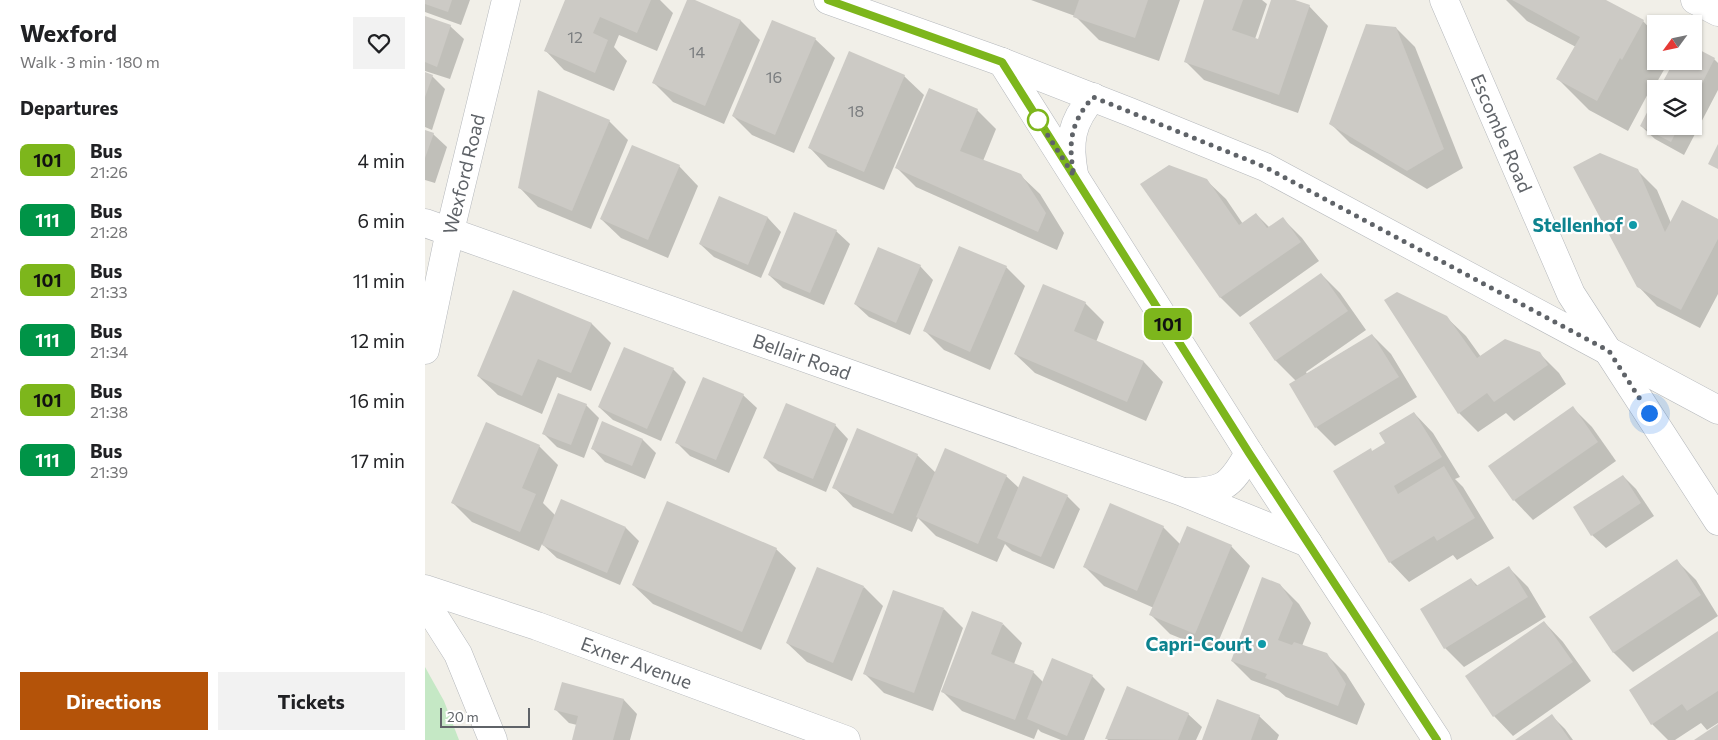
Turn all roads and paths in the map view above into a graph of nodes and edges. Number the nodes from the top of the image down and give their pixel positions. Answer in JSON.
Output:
{"nodes":[{"id":1,"x":506,"y":0,"type":"edge"},
{"id":2,"x":828,"y":0,"type":"edge"},
{"id":3,"x":1444,"y":0,"type":"edge"},
{"id":4,"x":1695,"y":0,"type":"edge"},
{"id":5,"x":1718,"y":12,"type":"edge"},
{"id":6,"x":1002,"y":62,"type":"junction"},
{"id":7,"x":1093,"y":97,"type":"junction"},
{"id":8,"x":1074,"y":176,"type":"junction"},
{"id":9,"x":437,"y":227,"type":"edge"},
{"id":10,"x":425,"y":350,"type":"edge"},
{"id":11,"x":1609,"y":351,"type":"junction"},
{"id":12,"x":1718,"y":410,"type":"edge"},
{"id":13,"x":1249,"y":453,"type":"junction"},
{"id":14,"x":1180,"y":492,"type":"junction"},
{"id":15,"x":1718,"y":521,"type":"edge"},
{"id":16,"x":1308,"y":543,"type":"junction"},
{"id":17,"x":425,"y":589,"type":"edge"},
{"id":18,"x":425,"y":602,"type":"edge"},
{"id":19,"x":493,"y":740,"type":"edge"},
{"id":20,"x":846,"y":740,"type":"edge"},
{"id":21,"x":1437,"y":740,"type":"edge"}],
"edges":[{"from":1,"to":9,"type":"street","name":"Wexford Road"},
{"from":2,"to":6,"type":"street"},
{"from":3,"to":11,"type":"street","name":"Escombe Road"},
{"from":4,"to":5,"type":"street"},
{"from":6,"to":7,"type":"street"},
{"from":6,"to":8,"type":"street"},
{"from":7,"to":8,"type":"street"},
{"from":7,"to":11,"type":"street"},
{"from":8,"to":13,"type":"street"},
{"from":9,"to":10,"type":"street","name":"Wexford Road"},
{"from":9,"to":14,"type":"street","name":"Bellair Road"},
{"from":11,"to":12,"type":"street"},
{"from":11,"to":15,"type":"street","name":"Escombe Road"},
{"from":13,"to":14,"type":"street","name":"Bellair Road"},
{"from":13,"to":16,"type":"street"},
{"from":14,"to":16,"type":"street","name":"Bellair Road"},
{"from":16,"to":21,"type":"street"},
{"from":17,"to":20,"type":"street","name":"Exner Avenue"},
{"from":18,"to":19,"type":"street"}]}
